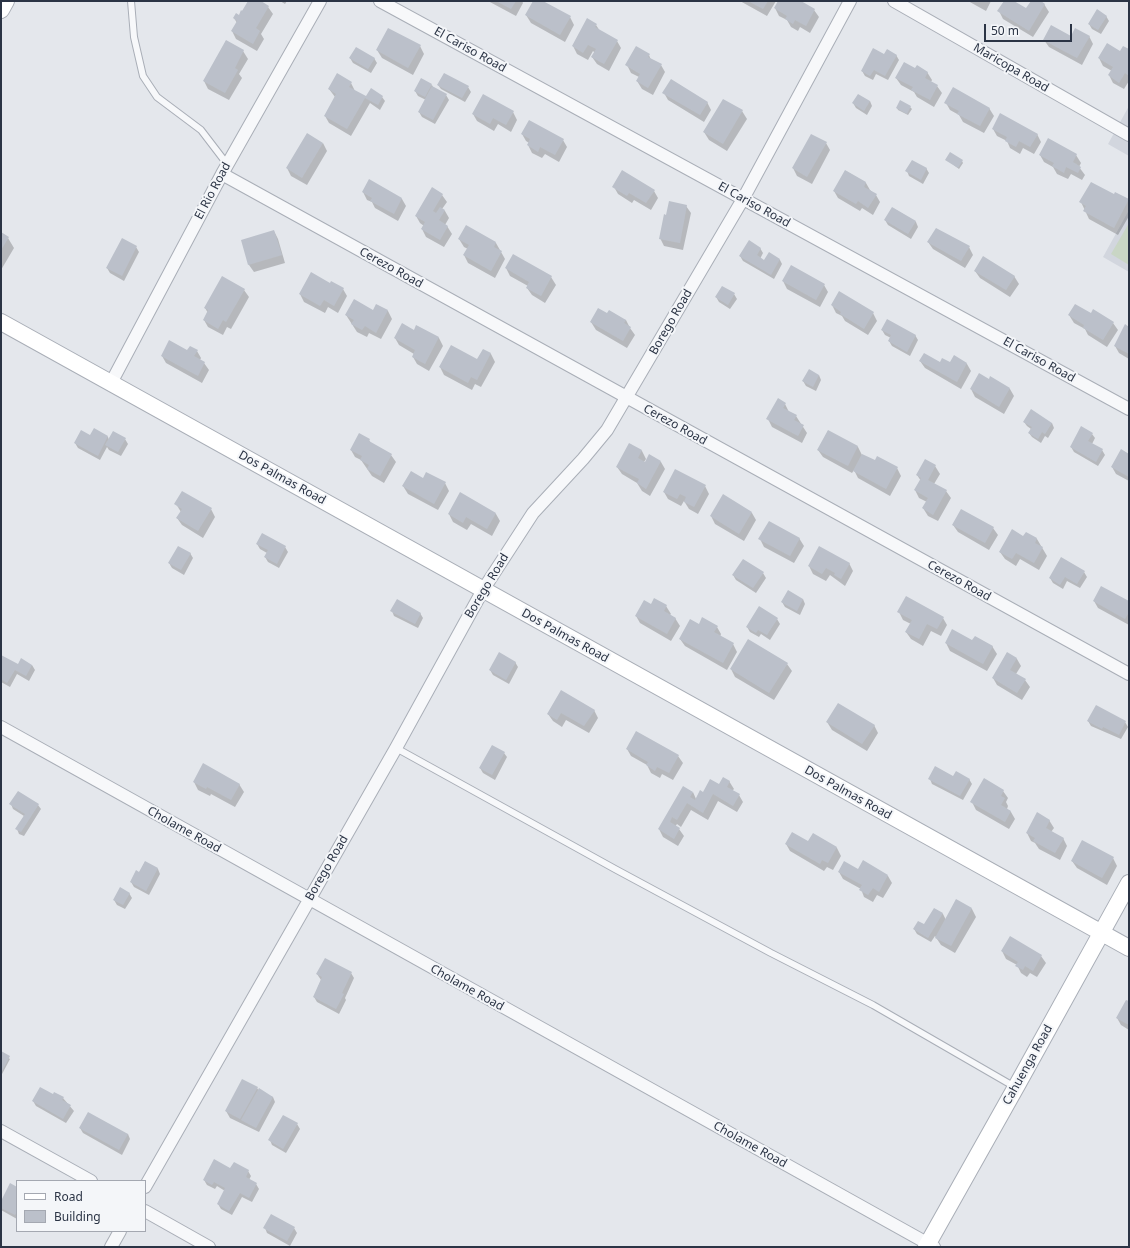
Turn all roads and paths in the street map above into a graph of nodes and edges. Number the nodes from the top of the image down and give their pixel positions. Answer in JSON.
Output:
{"nodes":[{"id":1,"x":6,"y":1,"type":"edge"},
{"id":2,"x":131,"y":1,"type":"edge"},
{"id":3,"x":320,"y":1,"type":"edge"},
{"id":4,"x":380,"y":1,"type":"edge"},
{"id":5,"x":850,"y":1,"type":"edge"},
{"id":6,"x":894,"y":1,"type":"edge"},
{"id":7,"x":1,"y":10,"type":"edge"},
{"id":8,"x":1129,"y":135,"type":"edge"},
{"id":9,"x":224,"y":169,"type":"junction"},
{"id":10,"x":743,"y":199,"type":"junction"},
{"id":11,"x":1,"y":322,"type":"edge"},
{"id":12,"x":111,"y":383,"type":"junction"},
{"id":13,"x":627,"y":398,"type":"junction"},
{"id":14,"x":1129,"y":408,"type":"edge"},
{"id":15,"x":483,"y":590,"type":"junction"},
{"id":16,"x":1129,"y":674,"type":"edge"},
{"id":17,"x":1,"y":727,"type":"edge"},
{"id":18,"x":396,"y":748,"type":"junction"},
{"id":19,"x":1129,"y":883,"type":"edge"},
{"id":20,"x":309,"y":900,"type":"junction"},
{"id":21,"x":1101,"y":933,"type":"junction"},
{"id":22,"x":1129,"y":948,"type":"edge"},
{"id":23,"x":1016,"y":1087,"type":"junction"},
{"id":24,"x":1,"y":1131,"type":"edge"},
{"id":25,"x":89,"y":1180,"type":"edge"},
{"id":26,"x":146,"y":1185,"type":"edge"},
{"id":27,"x":146,"y":1212,"type":"edge"},
{"id":28,"x":119,"y":1232,"type":"edge"},
{"id":29,"x":929,"y":1246,"type":"edge"},
{"id":30,"x":111,"y":1247,"type":"edge"},
{"id":31,"x":209,"y":1247,"type":"edge"}],
"edges":[{"from":1,"to":7,"type":"street"},
{"from":2,"to":9,"type":"lane"},
{"from":3,"to":9,"type":"street","name":"El Rio Road"},
{"from":4,"to":10,"type":"street","name":"El Cariso Road"},
{"from":5,"to":10,"type":"street","name":"Borego Road"},
{"from":6,"to":8,"type":"street","name":"Maricopa Road"},
{"from":9,"to":12,"type":"street","name":"El Rio Road"},
{"from":9,"to":13,"type":"street","name":"Cerezo Road"},
{"from":10,"to":13,"type":"street","name":"Borego Road"},
{"from":10,"to":14,"type":"street","name":"El Cariso Road"},
{"from":11,"to":12,"type":"street","name":"Dos Palmas Road"},
{"from":12,"to":15,"type":"street","name":"Dos Palmas Road"},
{"from":13,"to":15,"type":"street","name":"Borego Road"},
{"from":13,"to":16,"type":"street","name":"Cerezo Road"},
{"from":15,"to":18,"type":"street","name":"Borego Road"},
{"from":15,"to":21,"type":"street","name":"Dos Palmas Road"},
{"from":17,"to":20,"type":"street","name":"Cholame Road"},
{"from":18,"to":20,"type":"street","name":"Borego Road"},
{"from":18,"to":23,"type":"lane"},
{"from":19,"to":21,"type":"street","name":"Cahuenga Road"},
{"from":20,"to":26,"type":"street","name":"Borego Road"},
{"from":20,"to":29,"type":"street","name":"Cholame Road"},
{"from":21,"to":22,"type":"street","name":"Dos Palmas Road"},
{"from":21,"to":23,"type":"street","name":"Cahuenga Road"},
{"from":23,"to":29,"type":"street","name":"Cahuenga Road"},
{"from":24,"to":25,"type":"street"},
{"from":27,"to":31,"type":"street"},
{"from":28,"to":30,"type":"street"}]}
